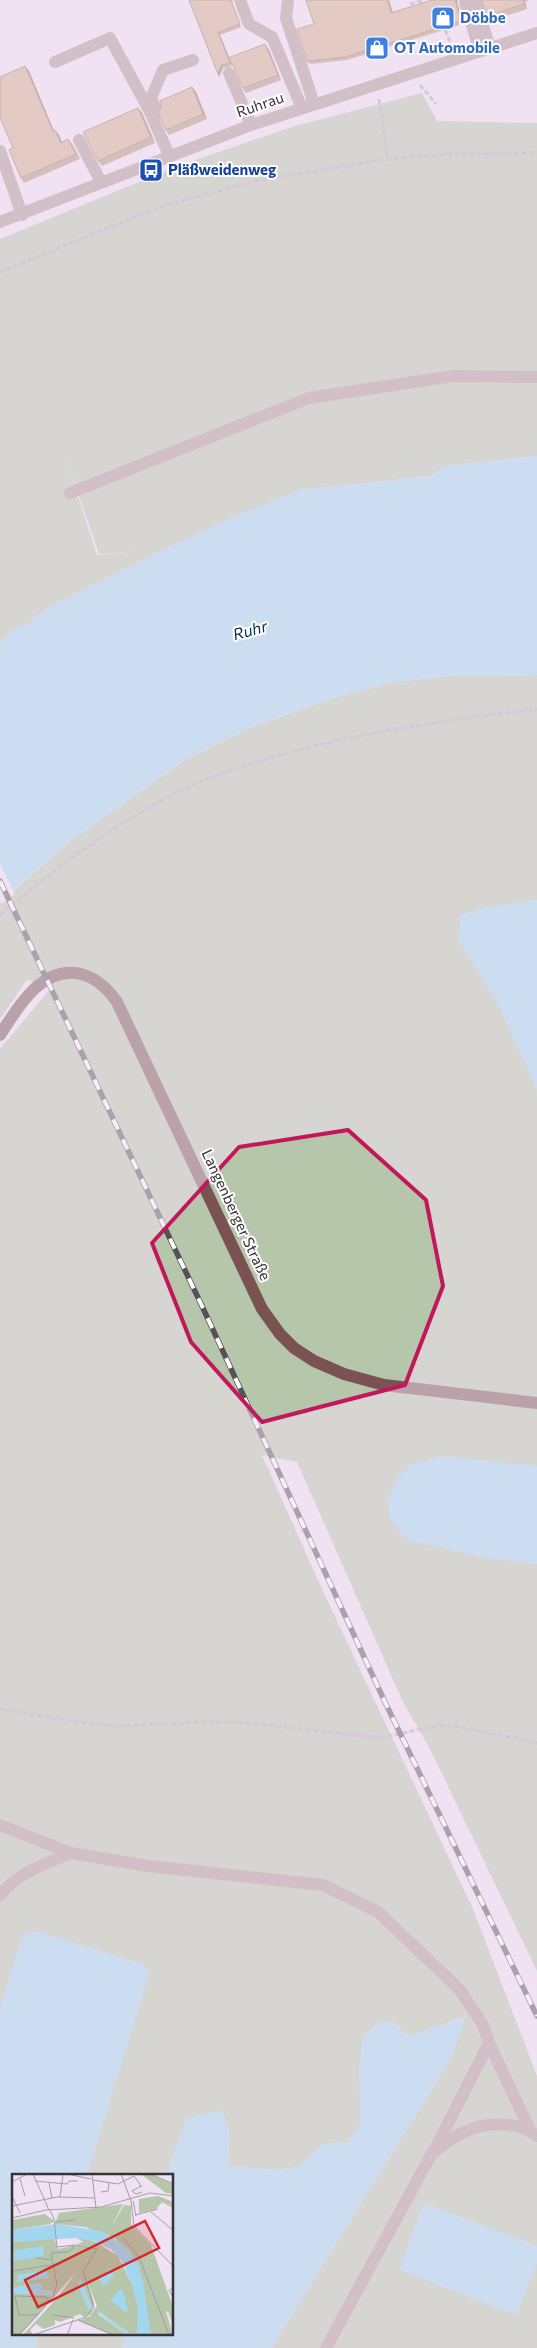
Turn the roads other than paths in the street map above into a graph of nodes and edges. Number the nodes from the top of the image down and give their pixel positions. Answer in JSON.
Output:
{"nodes":[{"id":1,"x":240,"y":0,"type":"edge"},
{"id":2,"x":288,"y":0,"type":"edge"},
{"id":3,"x":470,"y":2,"type":"edge"},
{"id":4,"x":537,"y":33,"type":"edge"},
{"id":5,"x":485,"y":49,"type":"junction"},
{"id":6,"x":193,"y":60,"type":"dead end"},
{"id":7,"x":55,"y":62,"type":"dead end"},
{"id":8,"x":229,"y":73,"type":"dead end"},
{"id":9,"x":308,"y":106,"type":"junction"},
{"id":10,"x":251,"y":125,"type":"junction"},
{"id":11,"x":79,"y":140,"type":"dead end"},
{"id":12,"x":0,"y":151,"type":"edge"},
{"id":13,"x":173,"y":154,"type":"junction"},
{"id":14,"x":101,"y":182,"type":"junction"},
{"id":15,"x":22,"y":214,"type":"junction"},
{"id":16,"x":0,"y":222,"type":"edge"},
{"id":17,"x":537,"y":377,"type":"edge"},
{"id":18,"x":70,"y":493,"type":"dead end"},
{"id":19,"x":0,"y":1035,"type":"edge"},
{"id":20,"x":537,"y":1403,"type":"edge"},
{"id":21,"x":0,"y":1826,"type":"edge"},
{"id":22,"x":71,"y":1852,"type":"junction"},
{"id":23,"x":0,"y":1895,"type":"edge"},
{"id":24,"x":489,"y":2043,"type":"junction"},
{"id":25,"x":534,"y":2134,"type":"edge"},
{"id":26,"x":432,"y":2153,"type":"junction"},
{"id":27,"x":326,"y":2348,"type":"edge"}],
"edges":[{"from":1,"to":9,"type":"street"},
{"from":2,"to":9,"type":"street"},
{"from":3,"to":5,"type":"street"},
{"from":4,"to":5,"type":"street","name":"Ruhrau"},
{"from":5,"to":9,"type":"street","name":"Ruhrau"},
{"from":6,"to":13,"type":"street"},
{"from":7,"to":13,"type":"street"},
{"from":8,"to":10,"type":"street"},
{"from":9,"to":10,"type":"street","name":"Ruhrau"},
{"from":10,"to":13,"type":"street","name":"Ruhrau"},
{"from":11,"to":14,"type":"street"},
{"from":12,"to":15,"type":"street"},
{"from":13,"to":14,"type":"street","name":"Ruhrau"},
{"from":14,"to":15,"type":"street","name":"Ruhrau"},
{"from":15,"to":16,"type":"street","name":"Ruhrau"},
{"from":17,"to":18,"type":"street"},
{"from":19,"to":20,"type":"main road","name":"Langenberger Straße"},
{"from":21,"to":22,"type":"street"},
{"from":22,"to":23,"type":"street"},
{"from":22,"to":24,"type":"street"},
{"from":24,"to":25,"type":"street"},
{"from":24,"to":26,"type":"street"},
{"from":25,"to":26,"type":"street"},
{"from":26,"to":27,"type":"street"}]}
